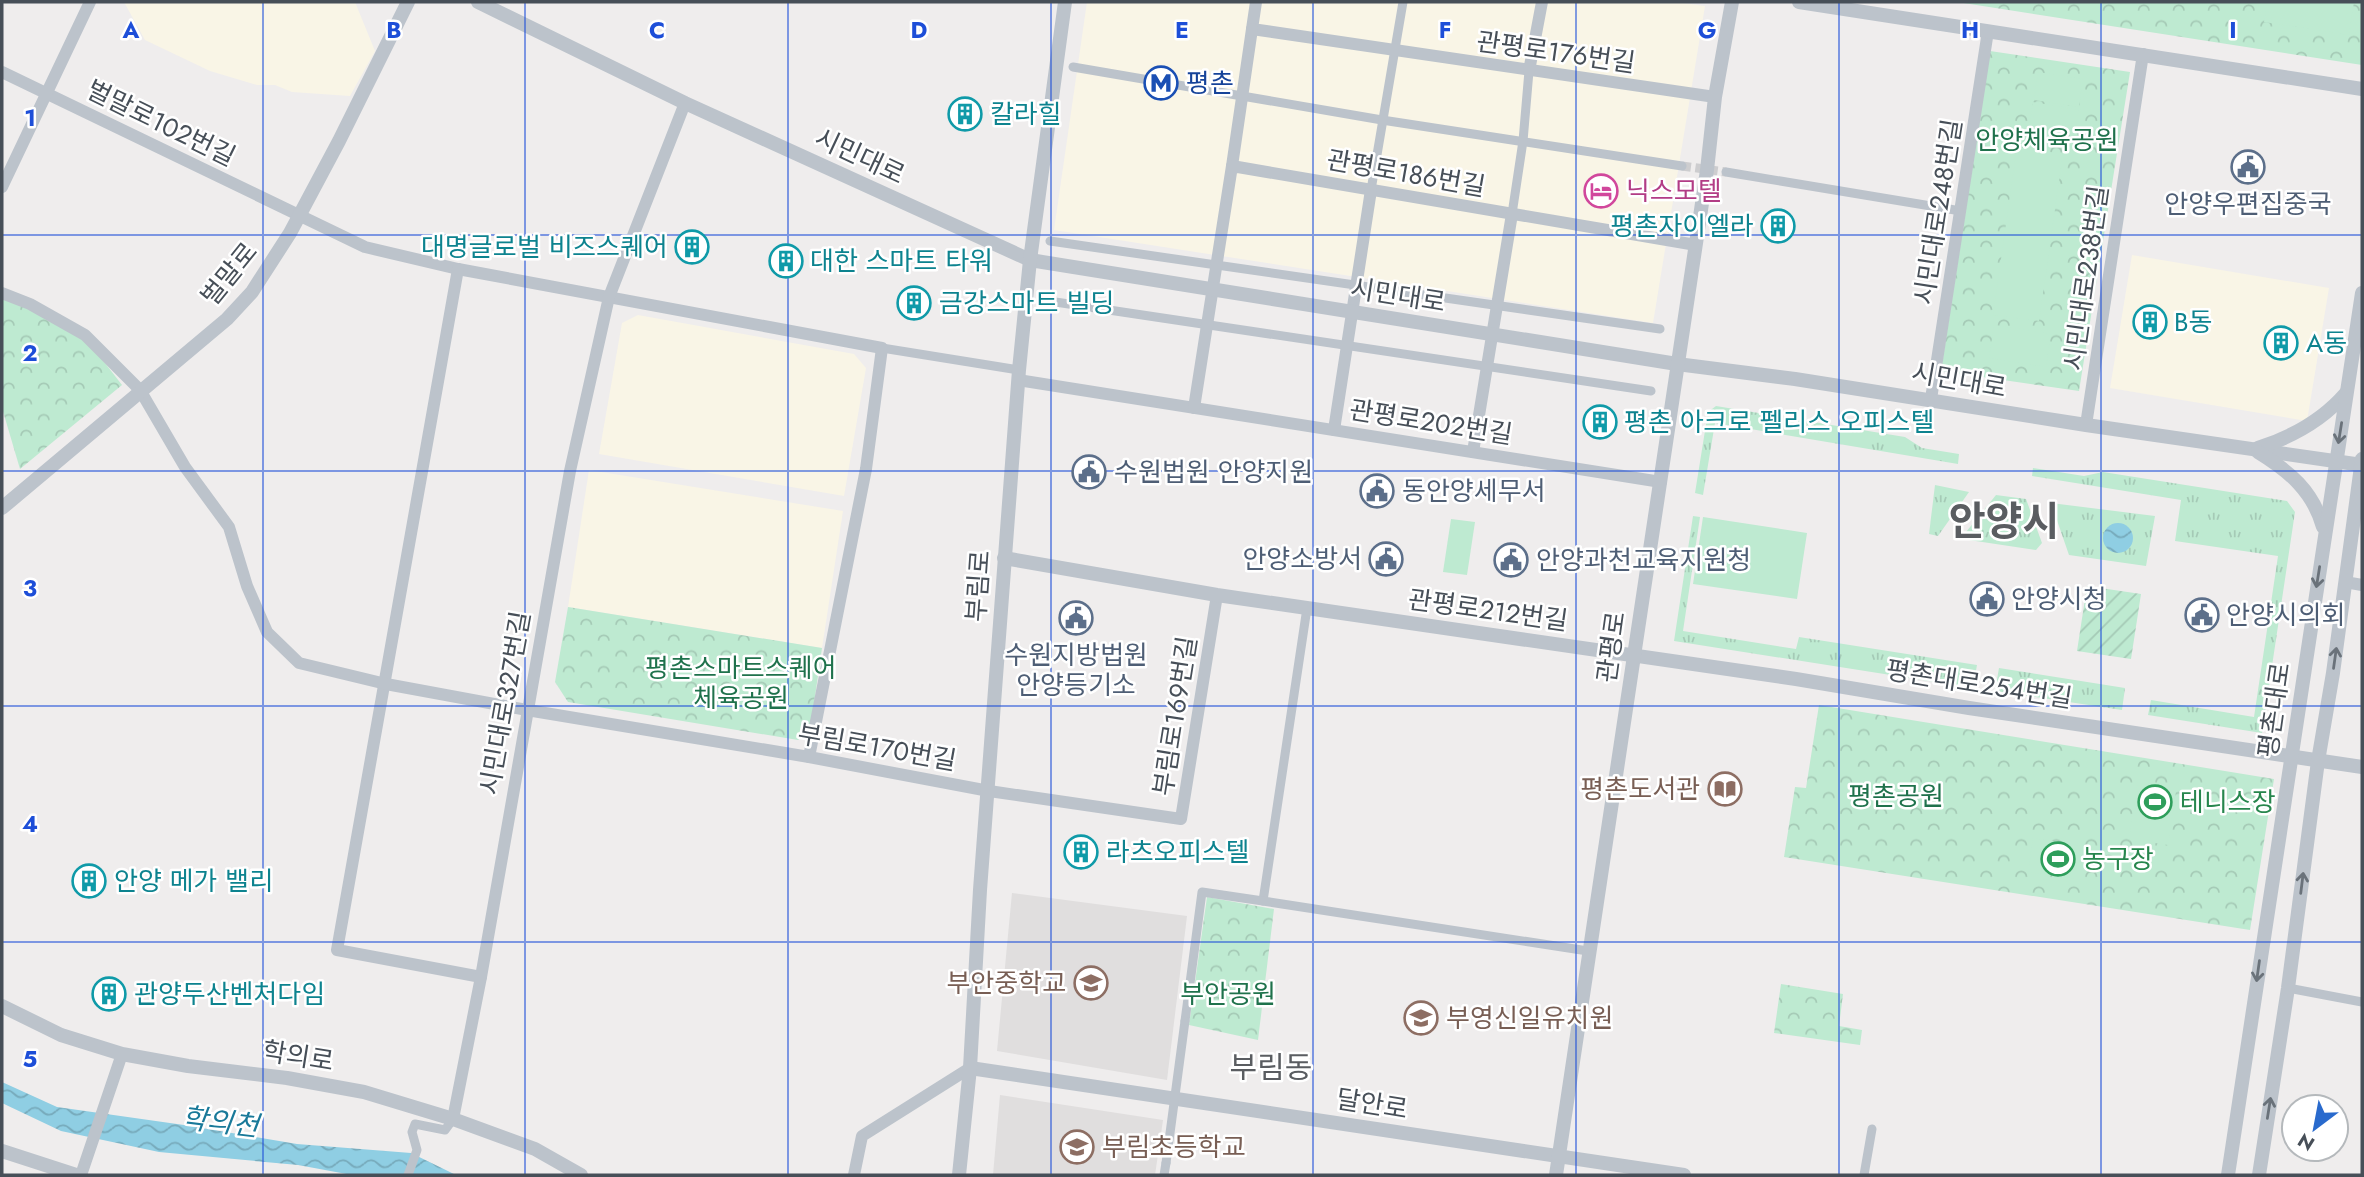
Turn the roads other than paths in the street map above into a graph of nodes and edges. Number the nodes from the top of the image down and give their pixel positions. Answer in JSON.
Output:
{"nodes":[{"id":1,"x":90,"y":2,"type":"edge"},
{"id":2,"x":408,"y":2,"type":"edge"},
{"id":3,"x":478,"y":2,"type":"edge"},
{"id":4,"x":1065,"y":2,"type":"edge"},
{"id":5,"x":1256,"y":2,"type":"edge"},
{"id":6,"x":1403,"y":2,"type":"edge"},
{"id":7,"x":1542,"y":2,"type":"edge"},
{"id":8,"x":1732,"y":2,"type":"edge"},
{"id":9,"x":1799,"y":2,"type":"edge"},
{"id":10,"x":1252,"y":29,"type":"junction"},
{"id":11,"x":1988,"y":31,"type":"junction"},
{"id":12,"x":1394,"y":51,"type":"junction"},
{"id":13,"x":2143,"y":54,"type":"junction"},
{"id":14,"x":1073,"y":67,"type":"dead end"},
{"id":15,"x":1529,"y":71,"type":"junction"},
{"id":16,"x":2,"y":72,"type":"edge"},
{"id":17,"x":2362,"y":89,"type":"edge"},
{"id":18,"x":47,"y":93,"type":"junction"},
{"id":19,"x":1715,"y":97,"type":"junction"},
{"id":20,"x":1244,"y":98,"type":"junction"},
{"id":21,"x":685,"y":103,"type":"junction"},
{"id":22,"x":1382,"y":120,"type":"junction"},
{"id":23,"x":1523,"y":141,"type":"junction"},
{"id":24,"x":1232,"y":166,"type":"junction"},
{"id":25,"x":1682,"y":166,"type":"tunnel mouth"},
{"id":26,"x":1727,"y":172,"type":"tunnel mouth"},
{"id":27,"x":2,"y":187,"type":"edge"},
{"id":28,"x":1371,"y":190,"type":"junction"},
{"id":29,"x":1961,"y":211,"type":"junction"},
{"id":30,"x":1512,"y":214,"type":"junction"},
{"id":31,"x":300,"y":216,"type":"junction"},
{"id":32,"x":1050,"y":241,"type":"dead end"},
{"id":33,"x":1696,"y":245,"type":"junction"},
{"id":34,"x":1030,"y":260,"type":"junction"},
{"id":35,"x":1217,"y":265,"type":"junction"},
{"id":36,"x":458,"y":269,"type":"junction"},
{"id":37,"x":1358,"y":285,"type":"junction"},
{"id":38,"x":1211,"y":290,"type":"junction"},
{"id":39,"x":2,"y":293,"type":"edge"},
{"id":40,"x":2362,"y":293,"type":"edge"},
{"id":41,"x":609,"y":297,"type":"junction"},
{"id":42,"x":1042,"y":299,"type":"dead end"},
{"id":43,"x":1497,"y":306,"type":"junction"},
{"id":44,"x":1354,"y":313,"type":"junction"},
{"id":45,"x":1206,"y":324,"type":"junction"},
{"id":46,"x":1660,"y":329,"type":"dead end"},
{"id":47,"x":1492,"y":334,"type":"junction"},
{"id":48,"x":1348,"y":345,"type":"junction"},
{"id":49,"x":883,"y":348,"type":"junction"},
{"id":50,"x":1677,"y":364,"type":"junction"},
{"id":51,"x":1486,"y":366,"type":"junction"},
{"id":52,"x":1019,"y":375,"type":"junction"},
{"id":53,"x":140,"y":390,"type":"junction"},
{"id":54,"x":1651,"y":391,"type":"dead end"},
{"id":55,"x":2347,"y":392,"type":"junction"},
{"id":56,"x":1931,"y":399,"type":"junction"},
{"id":57,"x":1194,"y":408,"type":"junction"},
{"id":58,"x":2086,"y":425,"type":"junction"},
{"id":59,"x":1334,"y":430,"type":"junction"},
{"id":60,"x":2254,"y":449,"type":"junction"},
{"id":61,"x":1473,"y":452,"type":"junction"},
{"id":62,"x":2336,"y":461,"type":"junction"},
{"id":63,"x":2362,"y":463,"type":"edge"},
{"id":64,"x":1661,"y":482,"type":"junction"},
{"id":65,"x":2,"y":508,"type":"edge"},
{"id":66,"x":2362,"y":521,"type":"edge"},
{"id":67,"x":2325,"y":533,"type":"junction"},
{"id":68,"x":2351,"y":536,"type":"junction"},
{"id":69,"x":1004,"y":558,"type":"junction"},
{"id":70,"x":2345,"y":582,"type":"junction"},
{"id":71,"x":2362,"y":585,"type":"edge"},
{"id":72,"x":1217,"y":595,"type":"junction"},
{"id":73,"x":1307,"y":608,"type":"junction"},
{"id":74,"x":1633,"y":656,"type":"junction"},
{"id":75,"x":386,"y":684,"type":"junction"},
{"id":76,"x":527,"y":710,"type":"junction"},
{"id":77,"x":809,"y":757,"type":"junction"},
{"id":78,"x":2291,"y":757,"type":"junction"},
{"id":79,"x":2318,"y":761,"type":"junction"},
{"id":80,"x":2362,"y":767,"type":"edge"},
{"id":81,"x":989,"y":791,"type":"junction"},
{"id":82,"x":1263,"y":901,"type":"junction"},
{"id":83,"x":1588,"y":951,"type":"junction"},
{"id":84,"x":481,"y":977,"type":"junction"},
{"id":85,"x":2288,"y":988,"type":"junction"},
{"id":86,"x":2362,"y":1002,"type":"edge"},
{"id":87,"x":2,"y":1006,"type":"edge"},
{"id":88,"x":120,"y":1061,"type":"junction"},
{"id":89,"x":970,"y":1068,"type":"junction"},
{"id":90,"x":453,"y":1119,"type":"junction"},
{"id":91,"x":1872,"y":1129,"type":"dead end"},
{"id":92,"x":2,"y":1151,"type":"edge"},
{"id":93,"x":1559,"y":1157,"type":"junction"},
{"id":94,"x":81,"y":1172,"type":"edge"},
{"id":95,"x":408,"y":1175,"type":"edge"},
{"id":96,"x":581,"y":1175,"type":"edge"},
{"id":97,"x":854,"y":1175,"type":"edge"},
{"id":98,"x":959,"y":1175,"type":"edge"},
{"id":99,"x":1164,"y":1175,"type":"edge"},
{"id":100,"x":1556,"y":1175,"type":"edge"},
{"id":101,"x":1684,"y":1175,"type":"edge"},
{"id":102,"x":1864,"y":1175,"type":"edge"},
{"id":103,"x":2228,"y":1175,"type":"edge"},
{"id":104,"x":2259,"y":1175,"type":"edge"}],
"edges":[{"from":1,"to":18,"type":"street"},
{"from":2,"to":31,"type":"street","name":"벌말로"},
{"from":3,"to":21,"type":"street","name":"시민대로"},
{"from":4,"to":34,"type":"street","name":"부림로"},
{"from":5,"to":10,"type":"street"},
{"from":6,"to":12,"type":"street"},
{"from":7,"to":15,"type":"street"},
{"from":8,"to":19,"type":"street","name":"관평로"},
{"from":9,"to":11,"type":"street"},
{"from":10,"to":12,"type":"street","name":"관평로176번길"},
{"from":10,"to":20,"type":"street"},
{"from":11,"to":13,"type":"street"},
{"from":11,"to":29,"type":"street","name":"시민대로248번길"},
{"from":12,"to":15,"type":"street","name":"관평로176번길"},
{"from":12,"to":22,"type":"street"},
{"from":13,"to":17,"type":"street"},
{"from":13,"to":58,"type":"street","name":"시민대로238번길"},
{"from":14,"to":20,"type":"street"},
{"from":15,"to":19,"type":"street","name":"관평로176번길"},
{"from":15,"to":23,"type":"street"},
{"from":16,"to":18,"type":"street","name":"벌말로102번길"},
{"from":18,"to":27,"type":"street"},
{"from":18,"to":31,"type":"street","name":"벌말로102번길"},
{"from":19,"to":33,"type":"street","name":"관평로"},
{"from":20,"to":22,"type":"street"},
{"from":20,"to":24,"type":"street"},
{"from":21,"to":34,"type":"street","name":"시민대로"},
{"from":21,"to":41,"type":"street","name":"시민대로327번길"},
{"from":22,"to":23,"type":"street"},
{"from":22,"to":28,"type":"street"},
{"from":23,"to":25,"type":"street"},
{"from":23,"to":30,"type":"street"},
{"from":24,"to":28,"type":"street","name":"관평로186번길"},
{"from":24,"to":35,"type":"street"},
{"from":26,"to":29,"type":"street"},
{"from":28,"to":30,"type":"street","name":"관평로186번길"},
{"from":28,"to":37,"type":"street"},
{"from":29,"to":56,"type":"street","name":"시민대로248번길"},
{"from":30,"to":33,"type":"street","name":"관평로186번길"},
{"from":30,"to":43,"type":"street"},
{"from":31,"to":36,"type":"street","name":"벌말로102번길"},
{"from":31,"to":53,"type":"street","name":"벌말로"},
{"from":32,"to":35,"type":"street"},
{"from":33,"to":50,"type":"street","name":"관평로"},
{"from":34,"to":38,"type":"street","name":"시민대로"},
{"from":34,"to":52,"type":"street","name":"부림로"},
{"from":35,"to":37,"type":"street"},
{"from":35,"to":38,"type":"street"},
{"from":36,"to":41,"type":"street"},
{"from":36,"to":75,"type":"street"},
{"from":37,"to":43,"type":"street"},
{"from":37,"to":44,"type":"street"},
{"from":38,"to":44,"type":"street","name":"시민대로"},
{"from":38,"to":45,"type":"street"},
{"from":39,"to":53,"type":"street","name":"부림로170번길"},
{"from":40,"to":55,"type":"street","name":"평촌대로"},
{"from":41,"to":49,"type":"street"},
{"from":41,"to":76,"type":"street","name":"시민대로327번길"},
{"from":42,"to":45,"type":"street"},
{"from":43,"to":46,"type":"street"},
{"from":43,"to":47,"type":"street"},
{"from":44,"to":47,"type":"street","name":"시민대로"},
{"from":44,"to":48,"type":"street"},
{"from":45,"to":48,"type":"street"},
{"from":45,"to":57,"type":"street"},
{"from":47,"to":50,"type":"street","name":"시민대로"},
{"from":47,"to":51,"type":"street"},
{"from":48,"to":51,"type":"street"},
{"from":48,"to":59,"type":"street"},
{"from":49,"to":52,"type":"street"},
{"from":49,"to":77,"type":"street"},
{"from":50,"to":56,"type":"street","name":"시민대로"},
{"from":50,"to":64,"type":"street","name":"관평로"},
{"from":51,"to":54,"type":"street"},
{"from":51,"to":61,"type":"street"},
{"from":52,"to":57,"type":"street","name":"관평로202번길"},
{"from":52,"to":69,"type":"street","name":"부림로"},
{"from":53,"to":65,"type":"street","name":"벌말로"},
{"from":53,"to":75,"type":"street","name":"부림로170번길"},
{"from":55,"to":60,"type":"street"},
{"from":55,"to":62,"type":"street","name":"평촌대로","one_way":true},
{"from":56,"to":58,"type":"street","name":"시민대로"},
{"from":57,"to":59,"type":"street","name":"관평로202번길"},
{"from":58,"to":60,"type":"street","name":"시민대로"},
{"from":59,"to":61,"type":"street","name":"관평로202번길"},
{"from":60,"to":62,"type":"street","name":"시민대로"},
{"from":60,"to":67,"type":"street"},
{"from":61,"to":64,"type":"street","name":"관평로202번길"},
{"from":62,"to":63,"type":"street","name":"시민대로"},
{"from":62,"to":67,"type":"street","name":"평촌대로"},
{"from":63,"to":68,"type":"street","name":"평촌대로"},
{"from":64,"to":74,"type":"street","name":"관평로"},
{"from":66,"to":68,"type":"street"},
{"from":67,"to":78,"type":"street","name":"평촌대로","one_way":true},
{"from":68,"to":70,"type":"street","name":"평촌대로"},
{"from":69,"to":72,"type":"street","name":"관평로212번길"},
{"from":69,"to":81,"type":"street","name":"부림로"},
{"from":70,"to":71,"type":"street"},
{"from":79,"to":70,"type":"street","name":"평촌대로","one_way":true},
{"from":72,"to":73,"type":"street","name":"관평로212번길"},
{"from":72,"to":81,"type":"street","name":"부림로169번길"},
{"from":73,"to":74,"type":"street","name":"관평로212번길"},
{"from":73,"to":82,"type":"street"},
{"from":74,"to":78,"type":"street","name":"평촌대로254번길"},
{"from":74,"to":83,"type":"street","name":"관평로"},
{"from":75,"to":76,"type":"street","name":"부림로170번길"},
{"from":75,"to":84,"type":"street"},
{"from":76,"to":77,"type":"street","name":"부림로170번길"},
{"from":76,"to":84,"type":"street","name":"시민대로327번길"},
{"from":77,"to":81,"type":"street","name":"부림로170번길"},
{"from":78,"to":79,"type":"street","name":"평촌대로254번길"},
{"from":78,"to":103,"type":"street","name":"평촌대로","one_way":true},
{"from":79,"to":80,"type":"street","name":"평촌대로254번길"},
{"from":85,"to":79,"type":"street","name":"평촌대로","one_way":true},
{"from":81,"to":89,"type":"street","name":"부림로"},
{"from":82,"to":83,"type":"street"},
{"from":82,"to":99,"type":"street","bridge":true},
{"from":83,"to":93,"type":"street","name":"관평로"},
{"from":84,"to":90,"type":"street","name":"시민대로327번길"},
{"from":85,"to":86,"type":"street"},
{"from":104,"to":85,"type":"street","name":"평촌대로","one_way":true},
{"from":87,"to":88,"type":"street","name":"학의로"},
{"from":88,"to":90,"type":"street","name":"학의로"},
{"from":88,"to":94,"type":"street"},
{"from":89,"to":93,"type":"street","name":"달안로"},
{"from":89,"to":97,"type":"street"},
{"from":89,"to":98,"type":"street","name":"부림로"},
{"from":90,"to":95,"type":"street"},
{"from":90,"to":96,"type":"street","name":"학의로"},
{"from":91,"to":102,"type":"street"},
{"from":92,"to":94,"type":"street"},
{"from":93,"to":100,"type":"street","name":"관평로"},
{"from":93,"to":101,"type":"street","name":"달안로"}]}
